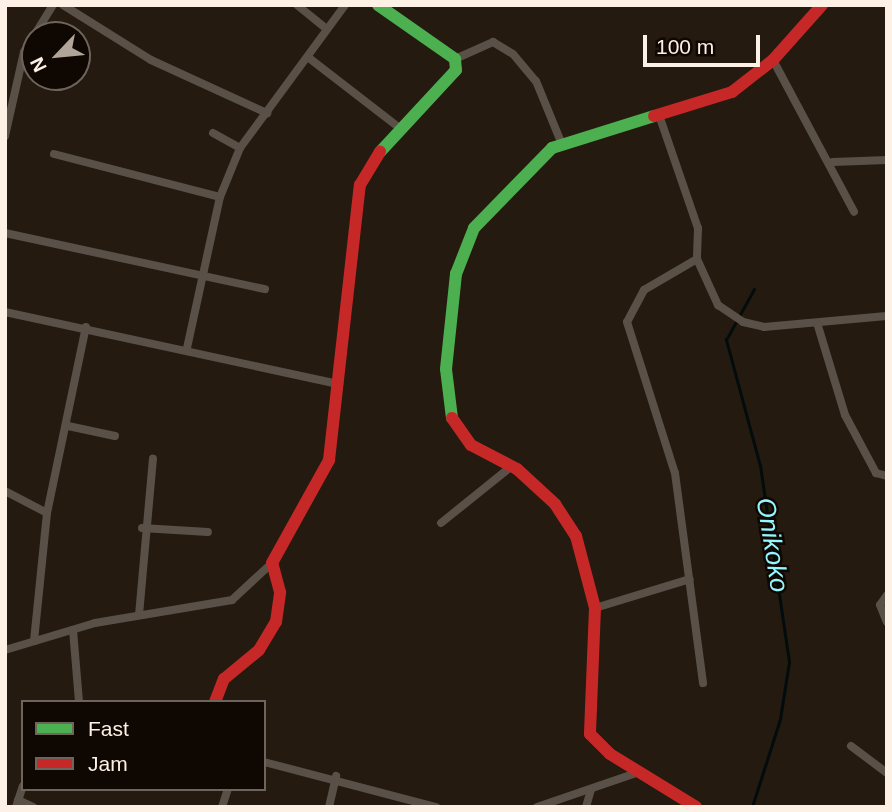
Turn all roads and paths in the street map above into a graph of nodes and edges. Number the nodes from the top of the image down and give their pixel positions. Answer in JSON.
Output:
{"nodes":[{"id":1,"x":53,"y":5,"type":"edge"},
{"id":2,"x":63,"y":5,"type":"edge"},
{"id":3,"x":297,"y":5,"type":"edge"},
{"id":4,"x":345,"y":5,"type":"edge"},
{"id":5,"x":378,"y":5,"type":"edge"},
{"id":6,"x":822,"y":5,"type":"edge"},
{"id":7,"x":327,"y":29,"type":"junction"},
{"id":8,"x":309,"y":58,"type":"junction"},
{"id":9,"x":455,"y":59,"type":"junction"},
{"id":10,"x":773,"y":60,"type":"junction"},
{"id":11,"x":5,"y":87,"type":"edge"},
{"id":12,"x":15,"y":87,"type":"junction"},
{"id":13,"x":267,"y":113,"type":"junction"},
{"id":14,"x":659,"y":116,"type":"junction"},
{"id":15,"x":401,"y":129,"type":"junction"},
{"id":16,"x":213,"y":133,"type":"dead end"},
{"id":17,"x":5,"y":136,"type":"edge"},
{"id":18,"x":561,"y":142,"type":"junction"},
{"id":19,"x":240,"y":148,"type":"junction"},
{"id":20,"x":54,"y":154,"type":"dead end"},
{"id":21,"x":887,"y":160,"type":"edge"},
{"id":22,"x":833,"y":162,"type":"junction"},
{"id":23,"x":220,"y":197,"type":"junction"},
{"id":24,"x":854,"y":212,"type":"dead end"},
{"id":25,"x":5,"y":233,"type":"edge"},
{"id":26,"x":697,"y":259,"type":"junction"},
{"id":27,"x":204,"y":276,"type":"junction"},
{"id":28,"x":265,"y":289,"type":"dead end"},
{"id":29,"x":5,"y":312,"type":"edge"},
{"id":30,"x":887,"y":316,"type":"edge"},
{"id":31,"x":818,"y":326,"type":"junction"},
{"id":32,"x":86,"y":327,"type":"junction"},
{"id":33,"x":187,"y":348,"type":"junction"},
{"id":34,"x":339,"y":384,"type":"junction"},
{"id":35,"x":68,"y":426,"type":"junction"},
{"id":36,"x":115,"y":436,"type":"dead end"},
{"id":37,"x":153,"y":459,"type":"dead end"},
{"id":38,"x":512,"y":466,"type":"junction"},
{"id":39,"x":887,"y":475,"type":"edge"},
{"id":40,"x":5,"y":491,"type":"edge"},
{"id":41,"x":47,"y":513,"type":"junction"},
{"id":42,"x":441,"y":523,"type":"dead end"},
{"id":43,"x":142,"y":528,"type":"junction"},
{"id":44,"x":208,"y":532,"type":"dead end"},
{"id":45,"x":272,"y":564,"type":"junction"},
{"id":46,"x":690,"y":579,"type":"junction"},
{"id":47,"x":887,"y":595,"type":"edge"},
{"id":48,"x":595,"y":608,"type":"junction"},
{"id":49,"x":139,"y":615,"type":"junction"},
{"id":50,"x":887,"y":622,"type":"edge"},
{"id":51,"x":73,"y":630,"type":"junction"},
{"id":52,"x":34,"y":641,"type":"junction"},
{"id":53,"x":5,"y":650,"type":"edge"},
{"id":54,"x":703,"y":683,"type":"dead end"},
{"id":55,"x":79,"y":700,"type":"edge"},
{"id":56,"x":216,"y":700,"type":"edge"},
{"id":57,"x":851,"y":746,"type":"dead end"},
{"id":58,"x":266,"y":762,"type":"edge"},
{"id":59,"x":639,"y":772,"type":"junction"},
{"id":60,"x":887,"y":773,"type":"edge"},
{"id":61,"x":336,"y":776,"type":"junction"},
{"id":62,"x":591,"y":790,"type":"junction"},
{"id":63,"x":17,"y":804,"type":"edge"},
{"id":64,"x":33,"y":807,"type":"edge"},
{"id":65,"x":329,"y":807,"type":"edge"},
{"id":66,"x":436,"y":807,"type":"edge"},
{"id":67,"x":537,"y":807,"type":"edge"},
{"id":68,"x":586,"y":807,"type":"edge"},
{"id":69,"x":696,"y":807,"type":"edge"}],
"edges":[{"from":1,"to":12,"type":"street"},
{"from":2,"to":13,"type":"street"},
{"from":3,"to":7,"type":"street"},
{"from":4,"to":7,"type":"street"},
{"from":5,"to":9,"type":"main road"},
{"from":6,"to":10,"type":"main road"},
{"from":7,"to":8,"type":"street"},
{"from":8,"to":13,"type":"street"},
{"from":8,"to":15,"type":"street"},
{"from":9,"to":15,"type":"main road"},
{"from":9,"to":18,"type":"street"},
{"from":10,"to":14,"type":"main road"},
{"from":10,"to":22,"type":"street"},
{"from":11,"to":12,"type":"street"},
{"from":12,"to":17,"type":"street"},
{"from":13,"to":19,"type":"street"},
{"from":14,"to":18,"type":"main road"},
{"from":14,"to":26,"type":"street"},
{"from":15,"to":34,"type":"main road"},
{"from":16,"to":19,"type":"street"},
{"from":18,"to":38,"type":"main road"},
{"from":19,"to":23,"type":"street"},
{"from":20,"to":23,"type":"street"},
{"from":21,"to":22,"type":"street"},
{"from":22,"to":24,"type":"street"},
{"from":23,"to":27,"type":"street"},
{"from":25,"to":27,"type":"street"},
{"from":26,"to":31,"type":"street"},
{"from":26,"to":46,"type":"street"},
{"from":27,"to":28,"type":"street"},
{"from":27,"to":33,"type":"street"},
{"from":29,"to":32,"type":"street"},
{"from":30,"to":31,"type":"street"},
{"from":31,"to":39,"type":"street"},
{"from":32,"to":33,"type":"street"},
{"from":32,"to":35,"type":"street"},
{"from":33,"to":34,"type":"street"},
{"from":34,"to":45,"type":"main road"},
{"from":35,"to":36,"type":"street"},
{"from":35,"to":41,"type":"street"},
{"from":37,"to":43,"type":"street"},
{"from":38,"to":42,"type":"street"},
{"from":38,"to":48,"type":"main road"},
{"from":40,"to":41,"type":"street"},
{"from":41,"to":52,"type":"street"},
{"from":43,"to":44,"type":"street"},
{"from":43,"to":49,"type":"street"},
{"from":45,"to":49,"type":"street"},
{"from":45,"to":56,"type":"main road"},
{"from":46,"to":48,"type":"street"},
{"from":46,"to":54,"type":"street"},
{"from":47,"to":50,"type":"street"},
{"from":48,"to":59,"type":"main road"},
{"from":49,"to":51,"type":"street"},
{"from":51,"to":52,"type":"street"},
{"from":51,"to":55,"type":"street"},
{"from":52,"to":53,"type":"street"},
{"from":57,"to":60,"type":"street"},
{"from":58,"to":61,"type":"street"},
{"from":59,"to":62,"type":"street"},
{"from":59,"to":69,"type":"main road"},
{"from":61,"to":65,"type":"street"},
{"from":61,"to":66,"type":"street"},
{"from":62,"to":67,"type":"street"},
{"from":62,"to":68,"type":"street"},
{"from":63,"to":64,"type":"street"}]}
